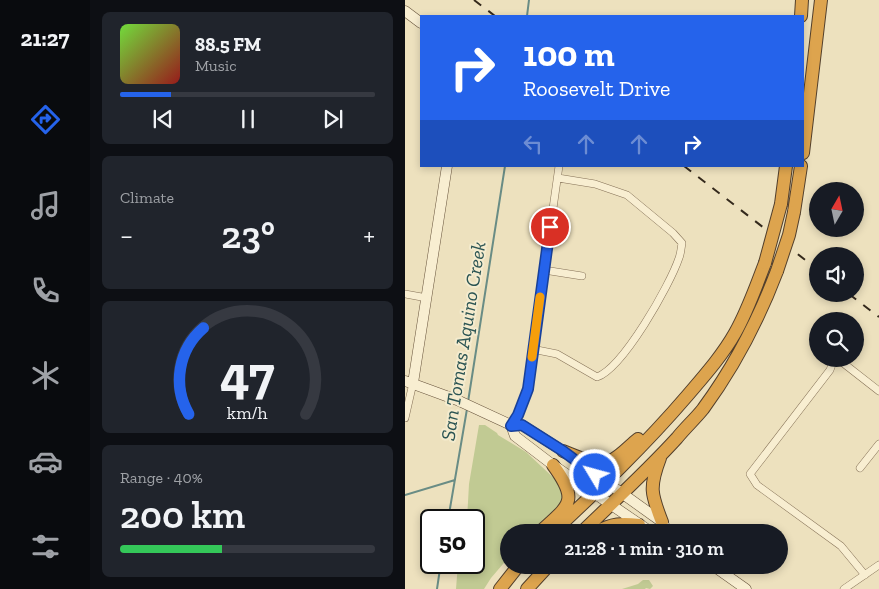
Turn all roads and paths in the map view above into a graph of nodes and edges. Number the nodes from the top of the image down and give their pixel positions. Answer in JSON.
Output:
{"nodes":[{"id":1,"x":821,"y":3,"type":"edge"},
{"id":2,"x":405,"y":11,"type":"edge"},
{"id":3,"x":420,"y":22,"type":"edge"},
{"id":4,"x":804,"y":145,"type":"edge"},
{"id":5,"x":447,"y":167,"type":"edge"},
{"id":6,"x":559,"y":167,"type":"edge"},
{"id":7,"x":786,"y":167,"type":"edge"},
{"id":8,"x":801,"y":167,"type":"edge"},
{"id":9,"x":558,"y":178,"type":"junction"},
{"id":10,"x":544,"y":270,"type":"junction"},
{"id":11,"x":582,"y":276,"type":"dead end"},
{"id":12,"x":405,"y":294,"type":"edge"},
{"id":13,"x":427,"y":298,"type":"junction"},
{"id":14,"x":532,"y":349,"type":"junction"},
{"id":15,"x":832,"y":367,"type":"edge"},
{"id":16,"x":847,"y":367,"type":"edge"},
{"id":17,"x":409,"y":382,"type":"edge"},
{"id":18,"x":879,"y":391,"type":"edge"},
{"id":19,"x":672,"y":414,"type":"junction"},
{"id":20,"x":405,"y":418,"type":"edge"},
{"id":21,"x":511,"y":426,"type":"junction"},
{"id":22,"x":879,"y":444,"type":"edge"},
{"id":23,"x":563,"y":451,"type":"junction"},
{"id":24,"x":661,"y":456,"type":"junction"},
{"id":25,"x":553,"y":465,"type":"junction"},
{"id":26,"x":860,"y":468,"type":"dead end"},
{"id":27,"x":605,"y":482,"type":"junction"},
{"id":28,"x":594,"y":494,"type":"junction"},
{"id":29,"x":621,"y":494,"type":"junction"},
{"id":30,"x":610,"y":505,"type":"junction"},
{"id":31,"x":548,"y":524,"type":"edge"},
{"id":32,"x":562,"y":524,"type":"edge"},
{"id":33,"x":590,"y":524,"type":"edge"},
{"id":34,"x":638,"y":524,"type":"edge"},
{"id":35,"x":661,"y":524,"type":"edge"},
{"id":36,"x":664,"y":524,"type":"edge"},
{"id":37,"x":879,"y":565,"type":"edge"},
{"id":38,"x":512,"y":574,"type":"edge"},
{"id":39,"x":541,"y":574,"type":"edge"},
{"id":40,"x":725,"y":574,"type":"edge"},
{"id":41,"x":865,"y":575,"type":"junction"},
{"id":42,"x":500,"y":589,"type":"edge"},
{"id":43,"x":527,"y":589,"type":"edge"},
{"id":44,"x":746,"y":589,"type":"edge"},
{"id":45,"x":844,"y":589,"type":"edge"}],
"edges":[{"from":1,"to":4,"type":"highway"},
{"from":2,"to":3,"type":"main road"},
{"from":5,"to":13,"type":"main road"},
{"from":6,"to":9,"type":"street"},
{"from":7,"to":19,"type":"highway","bridge":true},
{"from":8,"to":24,"type":"highway","bridge":true},
{"from":9,"to":10,"type":"street"},
{"from":9,"to":14,"type":"street"},
{"from":10,"to":11,"type":"street"},
{"from":10,"to":14,"type":"street"},
{"from":12,"to":13,"type":"street"},
{"from":13,"to":17,"type":"main road"},
{"from":14,"to":21,"type":"street"},
{"from":15,"to":41,"type":"street"},
{"from":16,"to":18,"type":"street"},
{"from":17,"to":20,"type":"street"},
{"from":17,"to":21,"type":"main road"},
{"from":19,"to":23,"type":"highway"},
{"from":19,"to":27,"type":"highway"},
{"from":21,"to":23,"type":"main road"},
{"from":21,"to":25,"type":"main road"},
{"from":22,"to":26,"type":"street"},
{"from":23,"to":27,"type":"main road"},
{"from":24,"to":29,"type":"highway"},
{"from":24,"to":36,"type":"highway"},
{"from":25,"to":28,"type":"main road"},
{"from":25,"to":31,"type":"highway"},
{"from":27,"to":28,"type":"highway"},
{"from":27,"to":29,"type":"main road"},
{"from":28,"to":30,"type":"main road"},
{"from":28,"to":32,"type":"highway"},
{"from":29,"to":30,"type":"highway"},
{"from":29,"to":35,"type":"main road"},
{"from":30,"to":33,"type":"highway"},
{"from":30,"to":34,"type":"main road"},
{"from":37,"to":41,"type":"street"},
{"from":38,"to":42,"type":"highway"},
{"from":39,"to":43,"type":"highway"},
{"from":40,"to":44,"type":"main road"},
{"from":41,"to":45,"type":"street"}]}
